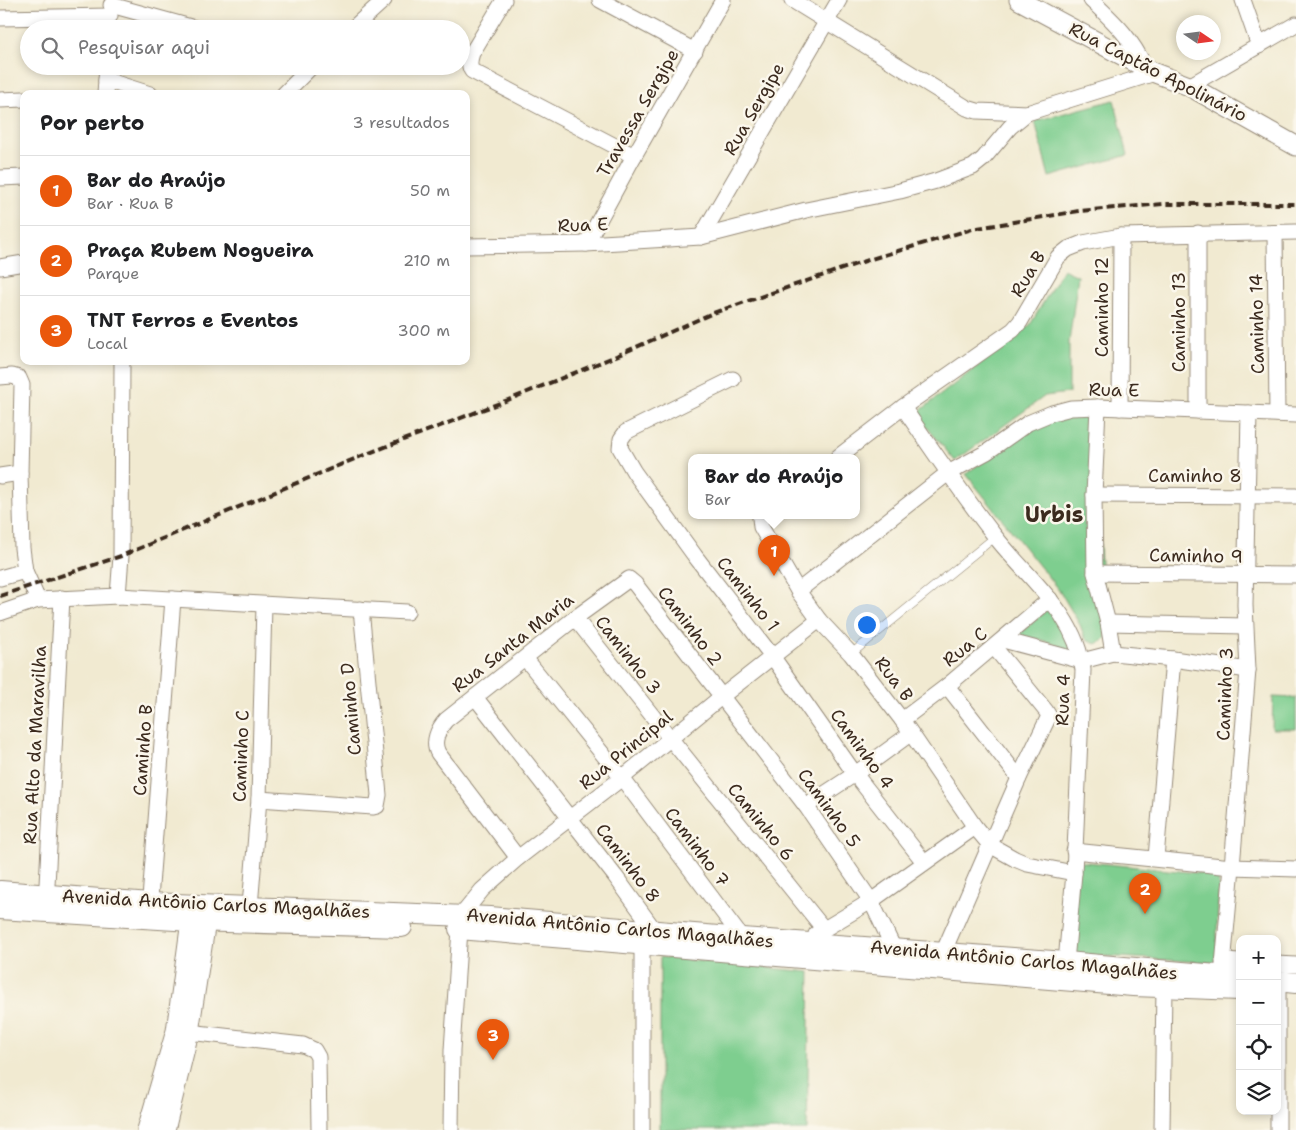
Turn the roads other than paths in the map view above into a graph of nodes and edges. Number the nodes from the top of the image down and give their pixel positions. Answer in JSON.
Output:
{"nodes":[{"id":1,"x":381,"y":0,"type":"edge"},
{"id":2,"x":504,"y":0,"type":"edge"},
{"id":3,"x":600,"y":0,"type":"edge"},
{"id":4,"x":723,"y":0,"type":"edge"},
{"id":5,"x":792,"y":0,"type":"edge"},
{"id":6,"x":839,"y":0,"type":"edge"},
{"id":7,"x":1018,"y":0,"type":"edge"},
{"id":8,"x":1091,"y":0,"type":"edge"},
{"id":9,"x":1243,"y":0,"type":"edge"},
{"id":10,"x":110,"y":12,"type":"edge"},
{"id":11,"x":0,"y":18,"type":"edge"},
{"id":12,"x":151,"y":20,"type":"edge"},
{"id":13,"x":361,"y":20,"type":"edge"},
{"id":14,"x":826,"y":21,"type":"junction"},
{"id":15,"x":1296,"y":24,"type":"edge"},
{"id":16,"x":1259,"y":46,"type":"junction"},
{"id":17,"x":694,"y":51,"type":"junction"},
{"id":18,"x":1150,"y":70,"type":"junction"},
{"id":19,"x":303,"y":75,"type":"edge"},
{"id":20,"x":106,"y":80,"type":"edge"},
{"id":21,"x":1189,"y":86,"type":"junction"},
{"id":22,"x":137,"y":90,"type":"edge"},
{"id":23,"x":288,"y":90,"type":"edge"},
{"id":24,"x":20,"y":99,"type":"edge"},
{"id":25,"x":0,"y":100,"type":"edge"},
{"id":26,"x":1027,"y":113,"type":"junction"},
{"id":27,"x":1296,"y":146,"type":"edge"},
{"id":28,"x":634,"y":156,"type":"junction"},
{"id":29,"x":20,"y":177,"type":"edge"},
{"id":30,"x":0,"y":178,"type":"edge"},
{"id":31,"x":1296,"y":232,"type":"edge"},
{"id":32,"x":1198,"y":233,"type":"junction"},
{"id":33,"x":1275,"y":233,"type":"junction"},
{"id":34,"x":1121,"y":236,"type":"junction"},
{"id":35,"x":701,"y":237,"type":"junction"},
{"id":36,"x":586,"y":244,"type":"junction"},
{"id":37,"x":470,"y":246,"type":"edge"},
{"id":38,"x":20,"y":264,"type":"edge"},
{"id":39,"x":0,"y":267,"type":"edge"},
{"id":40,"x":122,"y":365,"type":"edge"},
{"id":41,"x":0,"y":377,"type":"edge"},
{"id":42,"x":733,"y":379,"type":"dead end"},
{"id":43,"x":903,"y":407,"type":"junction"},
{"id":44,"x":1098,"y":407,"type":"junction"},
{"id":45,"x":1120,"y":408,"type":"junction"},
{"id":46,"x":1198,"y":411,"type":"junction"},
{"id":47,"x":1249,"y":413,"type":"junction"},
{"id":48,"x":1277,"y":414,"type":"junction"},
{"id":49,"x":1296,"y":415,"type":"edge"},
{"id":50,"x":842,"y":454,"type":"edge"},
{"id":51,"x":948,"y":473,"type":"junction"},
{"id":52,"x":20,"y":474,"type":"junction"},
{"id":53,"x":0,"y":476,"type":"edge"},
{"id":54,"x":1094,"y":495,"type":"junction"},
{"id":55,"x":1248,"y":495,"type":"junction"},
{"id":56,"x":1296,"y":496,"type":"edge"},
{"id":57,"x":760,"y":519,"type":"edge"},
{"id":58,"x":995,"y":537,"type":"junction"},
{"id":59,"x":25,"y":571,"type":"junction"},
{"id":60,"x":1095,"y":573,"type":"junction"},
{"id":61,"x":1247,"y":575,"type":"junction"},
{"id":62,"x":1296,"y":576,"type":"edge"},
{"id":63,"x":0,"y":578,"type":"edge"},
{"id":64,"x":629,"y":579,"type":"joint"},
{"id":65,"x":798,"y":591,"type":"junction"},
{"id":66,"x":118,"y":596,"type":"junction"},
{"id":67,"x":62,"y":598,"type":"junction"},
{"id":68,"x":173,"y":599,"type":"junction"},
{"id":69,"x":1050,"y":599,"type":"junction"},
{"id":70,"x":38,"y":600,"type":"junction"},
{"id":71,"x":264,"y":605,"type":"junction"},
{"id":72,"x":361,"y":609,"type":"junction"},
{"id":73,"x":407,"y":612,"type":"dead end"},
{"id":74,"x":0,"y":613,"type":"edge"},
{"id":75,"x":575,"y":618,"type":"junction"},
{"id":76,"x":820,"y":620,"type":"junction"},
{"id":77,"x":1108,"y":623,"type":"junction"},
{"id":78,"x":1245,"y":626,"type":"junction"},
{"id":79,"x":999,"y":643,"type":"junction"},
{"id":80,"x":1113,"y":653,"type":"junction"},
{"id":81,"x":851,"y":654,"type":"junction"},
{"id":82,"x":772,"y":656,"type":"junction"},
{"id":83,"x":525,"y":658,"type":"junction"},
{"id":84,"x":1173,"y":659,"type":"junction"},
{"id":85,"x":1082,"y":660,"type":"junction"},
{"id":86,"x":1248,"y":670,"type":"junction"},
{"id":87,"x":947,"y":686,"type":"junction"},
{"id":88,"x":475,"y":697,"type":"junction"},
{"id":89,"x":721,"y":697,"type":"junction"},
{"id":90,"x":902,"y":720,"type":"junction"},
{"id":91,"x":910,"y":734,"type":"junction"},
{"id":92,"x":670,"y":738,"type":"junction"},
{"id":93,"x":854,"y":774,"type":"junction"},
{"id":94,"x":622,"y":778,"type":"junction"},
{"id":95,"x":1019,"y":778,"type":"junction"},
{"id":96,"x":259,"y":799,"type":"junction"},
{"id":97,"x":806,"y":806,"type":"junction"},
{"id":98,"x":570,"y":819,"type":"junction"},
{"id":99,"x":975,"y":827,"type":"junction"},
{"id":100,"x":990,"y":845,"type":"junction"},
{"id":101,"x":1074,"y":851,"type":"junction"},
{"id":102,"x":518,"y":858,"type":"junction"},
{"id":103,"x":1156,"y":858,"type":"junction"},
{"id":104,"x":924,"y":862,"type":"junction"},
{"id":105,"x":1232,"y":867,"type":"junction"},
{"id":106,"x":1296,"y":869,"type":"edge"},
{"id":107,"x":1074,"y":873,"type":"junction"},
{"id":108,"x":482,"y":890,"type":"junction"},
{"id":109,"x":0,"y":891,"type":"edge"},
{"id":110,"x":871,"y":901,"type":"junction"},
{"id":111,"x":46,"y":904,"type":"junction"},
{"id":112,"x":0,"y":909,"type":"edge"},
{"id":113,"x":149,"y":910,"type":"junction"},
{"id":114,"x":250,"y":915,"type":"junction"},
{"id":115,"x":490,"y":917,"type":"junction"},
{"id":116,"x":198,"y":921,"type":"junction"},
{"id":117,"x":461,"y":922,"type":"junction"},
{"id":118,"x":823,"y":928,"type":"junction"},
{"id":119,"x":647,"y":935,"type":"junction"},
{"id":120,"x":742,"y":938,"type":"junction"},
{"id":121,"x":804,"y":943,"type":"junction"},
{"id":122,"x":894,"y":949,"type":"junction"},
{"id":123,"x":943,"y":953,"type":"junction"},
{"id":124,"x":1281,"y":964,"type":"edge"},
{"id":125,"x":1296,"y":965,"type":"edge"},
{"id":126,"x":1066,"y":970,"type":"junction"},
{"id":127,"x":1228,"y":971,"type":"edge"},
{"id":128,"x":1164,"y":987,"type":"junction"},
{"id":129,"x":1285,"y":988,"type":"edge"},
{"id":130,"x":1236,"y":990,"type":"edge"},
{"id":131,"x":182,"y":1031,"type":"junction"},
{"id":132,"x":148,"y":1130,"type":"edge"},
{"id":133,"x":164,"y":1130,"type":"edge"},
{"id":134,"x":319,"y":1130,"type":"edge"},
{"id":135,"x":451,"y":1130,"type":"edge"},
{"id":136,"x":642,"y":1130,"type":"edge"},
{"id":137,"x":1162,"y":1130,"type":"edge"},
{"id":138,"x":1278,"y":1130,"type":"edge"}],
"edges":[{"from":1,"to":13,"type":"street"},
{"from":2,"to":28,"type":"street"},
{"from":3,"to":17,"type":"street"},
{"from":4,"to":17,"type":"street","name":"Travessa Sergipe"},
{"from":5,"to":14,"type":"street"},
{"from":6,"to":14,"type":"street","name":"Rua Sergipe"},
{"from":7,"to":18,"type":"street","name":"Rua Captão Apolinário"},
{"from":8,"to":18,"type":"street"},
{"from":9,"to":16,"type":"street"},
{"from":10,"to":11,"type":"street"},
{"from":10,"to":12,"type":"street"},
{"from":14,"to":26,"type":"street"},
{"from":14,"to":35,"type":"street","name":"Rua Sergipe"},
{"from":15,"to":16,"type":"street"},
{"from":16,"to":21,"type":"street"},
{"from":17,"to":28,"type":"street","name":"Travessa Sergipe"},
{"from":18,"to":21,"type":"street","name":"Rua Captão Apolinário"},
{"from":18,"to":26,"type":"street"},
{"from":19,"to":23,"type":"street"},
{"from":20,"to":22,"type":"street"},
{"from":21,"to":27,"type":"street","name":"Rua Captão Apolinário"},
{"from":24,"to":25,"type":"street"},
{"from":26,"to":35,"type":"street","name":"Rua E"},
{"from":28,"to":36,"type":"street","name":"Travessa Sergipe"},
{"from":29,"to":30,"type":"street"},
{"from":31,"to":33,"type":"street","name":"Rua B"},
{"from":32,"to":33,"type":"street","name":"Rua B"},
{"from":32,"to":34,"type":"street","name":"Rua B"},
{"from":32,"to":46,"type":"street","name":"Caminho 13"},
{"from":33,"to":48,"type":"street","name":"Caminho 14"},
{"from":34,"to":43,"type":"street","name":"Rua B"},
{"from":34,"to":45,"type":"street","name":"Caminho 12"},
{"from":35,"to":36,"type":"street","name":"Rua E"},
{"from":36,"to":37,"type":"street","name":"Rua E"},
{"from":38,"to":39,"type":"street"},
{"from":40,"to":66,"type":"street"},
{"from":41,"to":52,"type":"street"},
{"from":42,"to":82,"type":"street","name":"Caminho 1"},
{"from":43,"to":50,"type":"street","name":"Rua B"},
{"from":43,"to":51,"type":"street","name":"Rua 4"},
{"from":44,"to":45,"type":"street","name":"Rua E"},
{"from":44,"to":51,"type":"street","name":"Rua E"},
{"from":44,"to":54,"type":"street"},
{"from":45,"to":46,"type":"street","name":"Rua E"},
{"from":46,"to":47,"type":"street","name":"Rua E"},
{"from":47,"to":48,"type":"street","name":"Rua E"},
{"from":47,"to":55,"type":"street","name":"Caminho 3"},
{"from":48,"to":49,"type":"street","name":"Rua E"},
{"from":51,"to":58,"type":"street","name":"Rua 4"},
{"from":51,"to":65,"type":"street","name":"Rua E"},
{"from":52,"to":53,"type":"street"},
{"from":52,"to":59,"type":"street"},
{"from":54,"to":55,"type":"street","name":"Caminho 8"},
{"from":54,"to":60,"type":"street"},
{"from":55,"to":56,"type":"street","name":"Caminho 8"},
{"from":55,"to":61,"type":"street","name":"Caminho 3"},
{"from":57,"to":65,"type":"street","name":"Rua B"},
{"from":58,"to":69,"type":"street","name":"Rua 4"},
{"from":58,"to":81,"type":"lane"},
{"from":59,"to":63,"type":"street"},
{"from":59,"to":70,"type":"street"},
{"from":60,"to":61,"type":"street","name":"Caminho 9"},
{"from":60,"to":77,"type":"street"},
{"from":61,"to":62,"type":"street","name":"Caminho 9"},
{"from":61,"to":78,"type":"street","name":"Caminho 3"},
{"from":64,"to":75,"type":"street","name":"Rua Santa Maria"},
{"from":64,"to":89,"type":"street","name":"Caminho 2"},
{"from":65,"to":76,"type":"street","name":"Rua B"},
{"from":66,"to":67,"type":"street"},
{"from":66,"to":68,"type":"street"},
{"from":67,"to":70,"type":"street"},
{"from":67,"to":111,"type":"street","name":"Rua Alto da Maravilha"},
{"from":68,"to":71,"type":"street"},
{"from":68,"to":113,"type":"street","name":"Caminho B"},
{"from":69,"to":79,"type":"street","name":"Rua C"},
{"from":69,"to":85,"type":"street","name":"Rua 4"},
{"from":70,"to":74,"type":"street"},
{"from":71,"to":72,"type":"street"},
{"from":71,"to":96,"type":"street","name":"Caminho C"},
{"from":72,"to":73,"type":"street"},
{"from":72,"to":96,"type":"street","name":"Caminho D"},
{"from":75,"to":83,"type":"street","name":"Rua Santa Maria"},
{"from":75,"to":92,"type":"street","name":"Caminho 3"},
{"from":76,"to":81,"type":"street","name":"Rua B"},
{"from":76,"to":82,"type":"street","name":"Rua Principal"},
{"from":77,"to":78,"type":"street"},
{"from":77,"to":80,"type":"street"},
{"from":78,"to":86,"type":"street","name":"Caminho 3"},
{"from":79,"to":85,"type":"street"},
{"from":79,"to":87,"type":"street","name":"Rua C"},
{"from":79,"to":95,"type":"street"},
{"from":80,"to":84,"type":"street"},
{"from":80,"to":85,"type":"street"},
{"from":81,"to":90,"type":"street","name":"Rua B"},
{"from":82,"to":89,"type":"street","name":"Rua Principal"},
{"from":82,"to":93,"type":"street","name":"Caminho 4"},
{"from":83,"to":88,"type":"street","name":"Rua Santa Maria"},
{"from":83,"to":94,"type":"street"},
{"from":84,"to":86,"type":"street"},
{"from":84,"to":103,"type":"street"},
{"from":85,"to":101,"type":"street","name":"Rua 4"},
{"from":86,"to":105,"type":"street","name":"Caminho 3"},
{"from":87,"to":90,"type":"street","name":"Rua C"},
{"from":87,"to":95,"type":"street"},
{"from":88,"to":98,"type":"street"},
{"from":88,"to":102,"type":"street","name":"Rua Santa Maria"},
{"from":89,"to":92,"type":"street","name":"Rua Principal"},
{"from":89,"to":97,"type":"street","name":"Caminho 5"},
{"from":90,"to":91,"type":"street"},
{"from":91,"to":93,"type":"street"},
{"from":91,"to":99,"type":"street"},
{"from":92,"to":94,"type":"street","name":"Rua Principal"},
{"from":92,"to":118,"type":"street","name":"Caminho 6"},
{"from":93,"to":97,"type":"street"},
{"from":93,"to":104,"type":"street","name":"Caminho 4"},
{"from":94,"to":98,"type":"street","name":"Rua Principal"},
{"from":94,"to":120,"type":"street","name":"Caminho 7"},
{"from":95,"to":100,"type":"street"},
{"from":96,"to":114,"type":"street","name":"Caminho C"},
{"from":97,"to":110,"type":"street","name":"Caminho 5"},
{"from":98,"to":102,"type":"street","name":"Rua Principal"},
{"from":98,"to":119,"type":"street","name":"Caminho 8"},
{"from":99,"to":100,"type":"street"},
{"from":99,"to":104,"type":"street"},
{"from":100,"to":107,"type":"street"},
{"from":100,"to":123,"type":"street"},
{"from":101,"to":103,"type":"street"},
{"from":101,"to":107,"type":"street","name":"Rua 4"},
{"from":102,"to":108,"type":"street","name":"Rua Principal"},
{"from":103,"to":105,"type":"street"},
{"from":104,"to":110,"type":"street"},
{"from":105,"to":106,"type":"street"},
{"from":105,"to":127,"type":"street","name":"Caminho 3"},
{"from":107,"to":126,"type":"street","name":"Rua 4"},
{"from":108,"to":115,"type":"street"},
{"from":108,"to":117,"type":"street","name":"Rua Principal"},
{"from":109,"to":111,"type":"main road","name":"Avenida Antônio Carlos Magalhães"},
{"from":110,"to":118,"type":"street"},
{"from":110,"to":122,"type":"street","name":"Caminho 5"},
{"from":111,"to":112,"type":"main road","name":"Avenida Antônio Carlos Magalhães"},
{"from":111,"to":113,"type":"main road","name":"Avenida Antônio Carlos Magalhães"},
{"from":113,"to":114,"type":"main road","name":"Avenida Antônio Carlos Magalhães"},
{"from":113,"to":116,"type":"main road","name":"Avenida Antônio Carlos Magalhães"},
{"from":114,"to":116,"type":"main road","name":"Avenida Antônio Carlos Magalhães"},
{"from":114,"to":117,"type":"main road","name":"Avenida Antônio Carlos Magalhães"},
{"from":115,"to":117,"type":"main road","name":"Avenida Antônio Carlos Magalhães"},
{"from":115,"to":119,"type":"main road","name":"Avenida Antônio Carlos Magalhães"},
{"from":116,"to":131,"type":"street"},
{"from":117,"to":119,"type":"main road","name":"Avenida Antônio Carlos Magalhães"},
{"from":117,"to":135,"type":"street"},
{"from":118,"to":121,"type":"street"},
{"from":119,"to":120,"type":"main road","name":"Avenida Antônio Carlos Magalhães"},
{"from":119,"to":126,"type":"main road","name":"Avenida Antônio Carlos Magalhães"},
{"from":119,"to":136,"type":"street"},
{"from":120,"to":121,"type":"main road","name":"Avenida Antônio Carlos Magalhães"},
{"from":121,"to":122,"type":"main road","name":"Avenida Antônio Carlos Magalhães"},
{"from":122,"to":123,"type":"main road","name":"Avenida Antônio Carlos Magalhães"},
{"from":123,"to":126,"type":"main road","name":"Avenida Antônio Carlos Magalhães"},
{"from":124,"to":125,"type":"street"},
{"from":126,"to":127,"type":"main road","name":"Avenida Antônio Carlos Magalhães"},
{"from":126,"to":128,"type":"main road","name":"Avenida Antônio Carlos Magalhães"},
{"from":128,"to":130,"type":"main road","name":"Avenida Antônio Carlos Magalhães"},
{"from":128,"to":137,"type":"street"},
{"from":129,"to":138,"type":"street"},
{"from":131,"to":132,"type":"street"},
{"from":131,"to":133,"type":"street"},
{"from":131,"to":134,"type":"street"}]}
